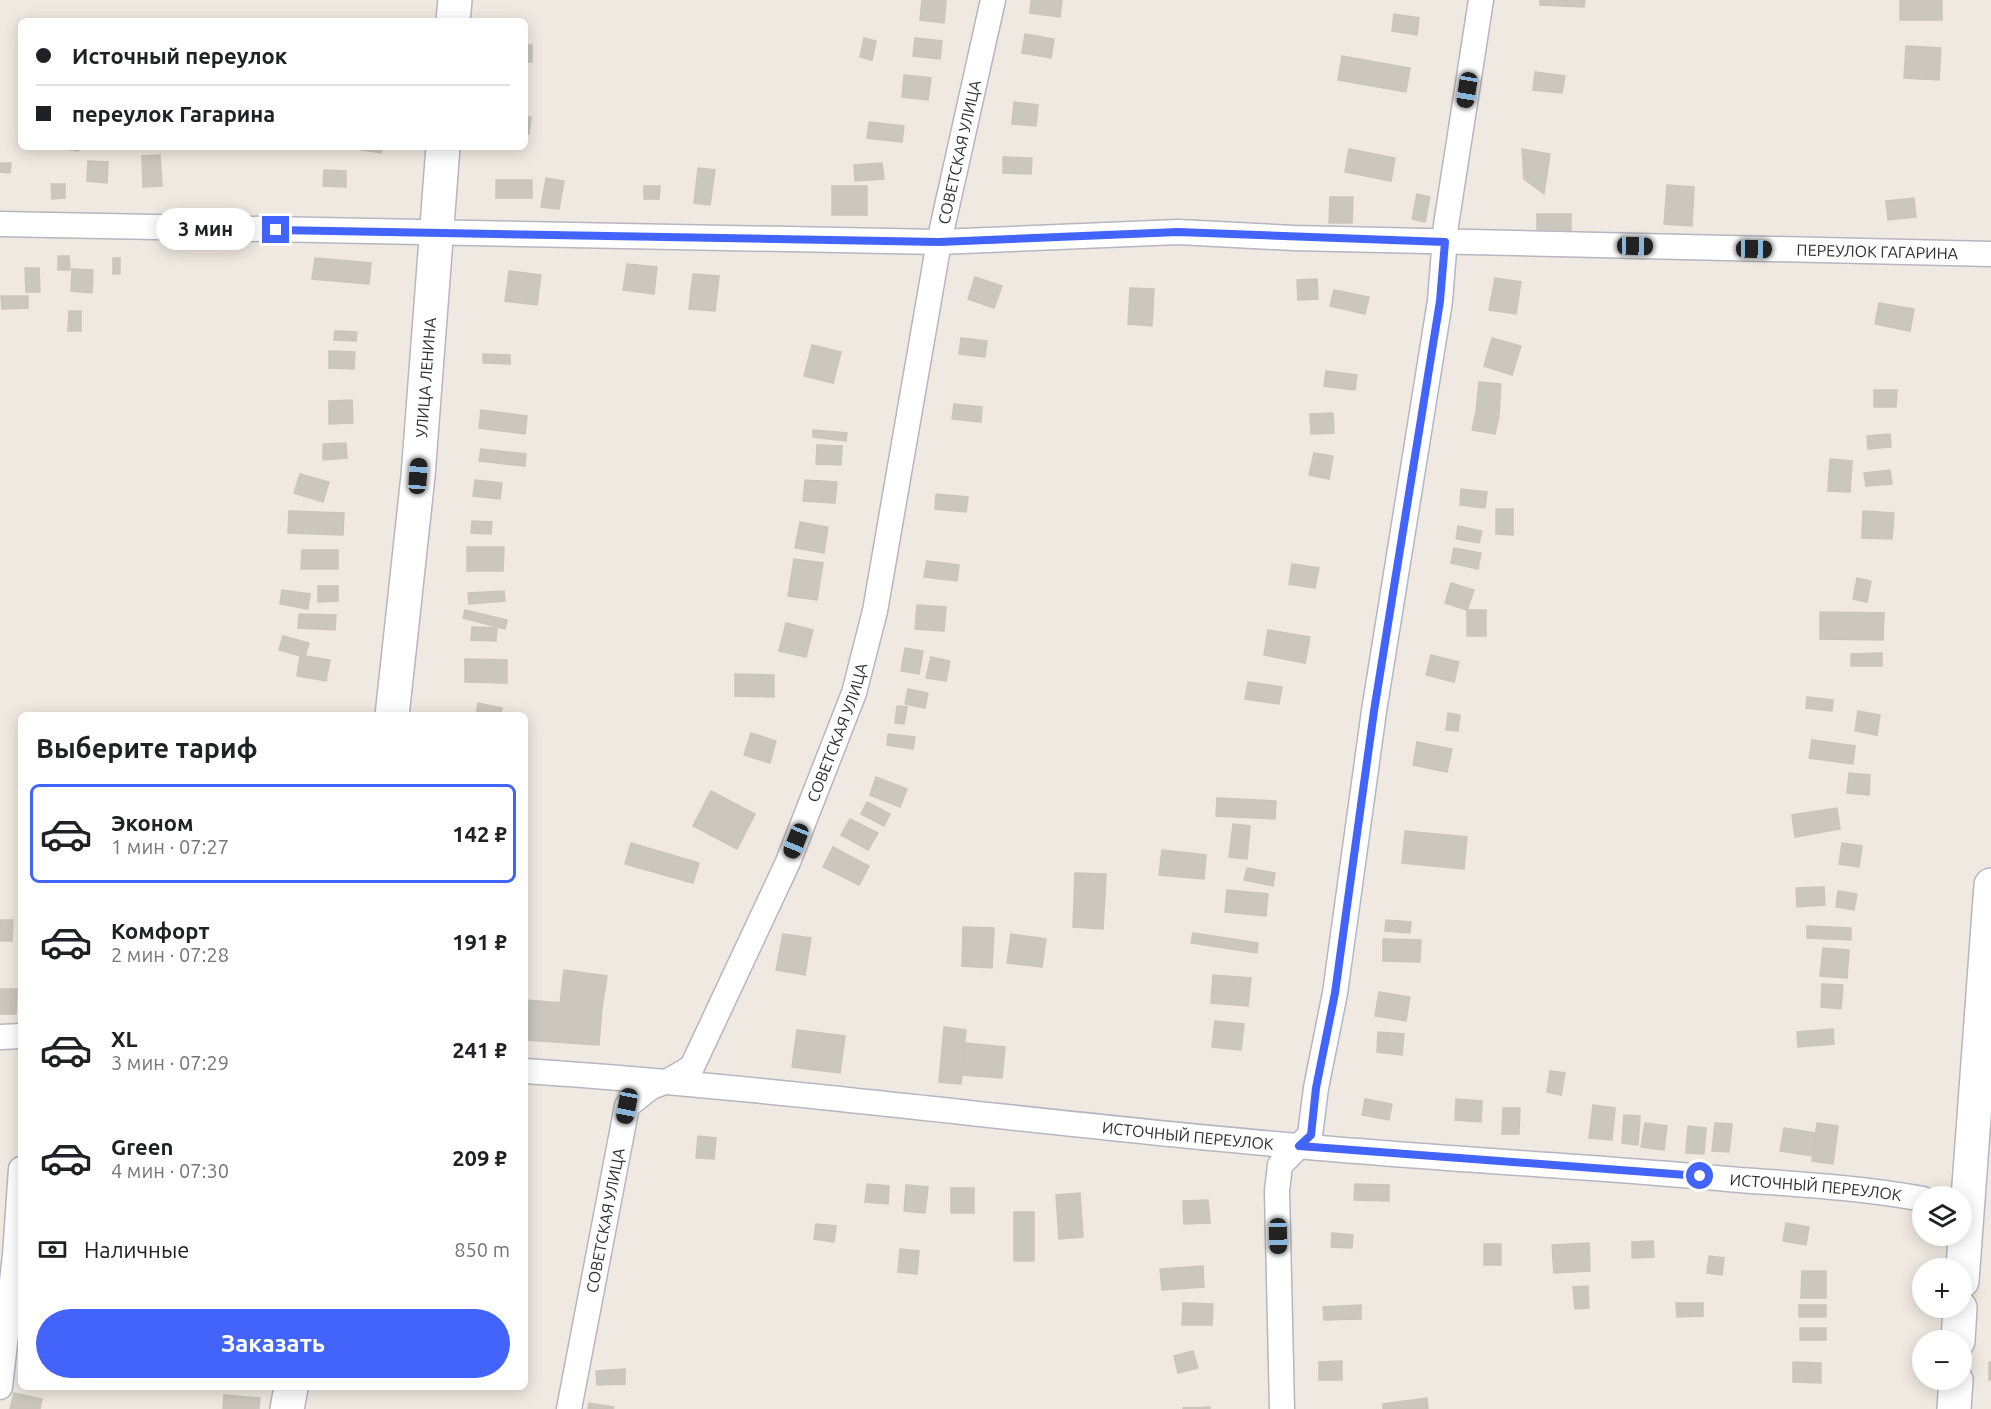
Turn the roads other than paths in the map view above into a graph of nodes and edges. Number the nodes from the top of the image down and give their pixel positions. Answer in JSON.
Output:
{"nodes":[{"id":1,"x":455,"y":0,"type":"edge"},
{"id":2,"x":993,"y":0,"type":"edge"},
{"id":3,"x":1481,"y":0,"type":"edge"},
{"id":4,"x":453,"y":18,"type":"edge"},
{"id":5,"x":443,"y":150,"type":"edge"},
{"id":6,"x":0,"y":224,"type":"edge"},
{"id":7,"x":436,"y":233,"type":"junction"},
{"id":8,"x":939,"y":242,"type":"junction"},
{"id":9,"x":1445,"y":242,"type":"junction"},
{"id":10,"x":1991,"y":254,"type":"edge"},
{"id":11,"x":392,"y":712,"type":"edge"},
{"id":12,"x":1991,"y":885,"type":"edge"},
{"id":13,"x":18,"y":1036,"type":"edge"},
{"id":14,"x":0,"y":1037,"type":"edge"},
{"id":15,"x":528,"y":1071,"type":"edge"},
{"id":16,"x":670,"y":1080,"type":"junction"},
{"id":17,"x":1299,"y":1146,"type":"junction"},
{"id":18,"x":1966,"y":1186,"type":"edge"},
{"id":19,"x":1912,"y":1198,"type":"edge"},
{"id":20,"x":18,"y":1212,"type":"edge"},
{"id":21,"x":0,"y":1387,"type":"edge"},
{"id":22,"x":291,"y":1390,"type":"edge"},
{"id":23,"x":1955,"y":1390,"type":"edge"},
{"id":24,"x":287,"y":1409,"type":"edge"},
{"id":25,"x":569,"y":1409,"type":"edge"},
{"id":26,"x":1282,"y":1409,"type":"edge"},
{"id":27,"x":1954,"y":1409,"type":"edge"}],
"edges":[{"from":1,"to":4,"type":"street"},
{"from":2,"to":8,"type":"street","name":"СОВЕТСКАЯ УЛИЦА"},
{"from":3,"to":9,"type":"street"},
{"from":5,"to":7,"type":"street","name":"УЛИЦА ЛЕНИНА"},
{"from":6,"to":7,"type":"street","name":"ПЕРЕУЛОК ГАГАРИНА"},
{"from":7,"to":8,"type":"street","name":"ПЕРЕУЛОК ГАГАРИНА"},
{"from":7,"to":11,"type":"street","name":"УЛИЦА ЛЕНИНА"},
{"from":8,"to":9,"type":"street","name":"ПЕРЕУЛОК ГАГАРИНА"},
{"from":8,"to":16,"type":"street","name":"СОВЕТСКАЯ УЛИЦА"},
{"from":9,"to":10,"type":"street","name":"ПЕРЕУЛОК ГАГАРИНА"},
{"from":9,"to":17,"type":"street"},
{"from":12,"to":18,"type":"street"},
{"from":13,"to":14,"type":"street"},
{"from":15,"to":16,"type":"street","name":"ИСТОЧНЫЙ ПЕРЕУЛОК"},
{"from":16,"to":17,"type":"street","name":"ИСТОЧНЫЙ ПЕРЕУЛОК"},
{"from":16,"to":25,"type":"street","name":"СОВЕТСКАЯ УЛИЦА"},
{"from":17,"to":19,"type":"street","name":"ИСТОЧНЫЙ ПЕРЕУЛОК"},
{"from":17,"to":26,"type":"street"},
{"from":20,"to":21,"type":"street"},
{"from":22,"to":24,"type":"street"},
{"from":23,"to":27,"type":"street"}]}
